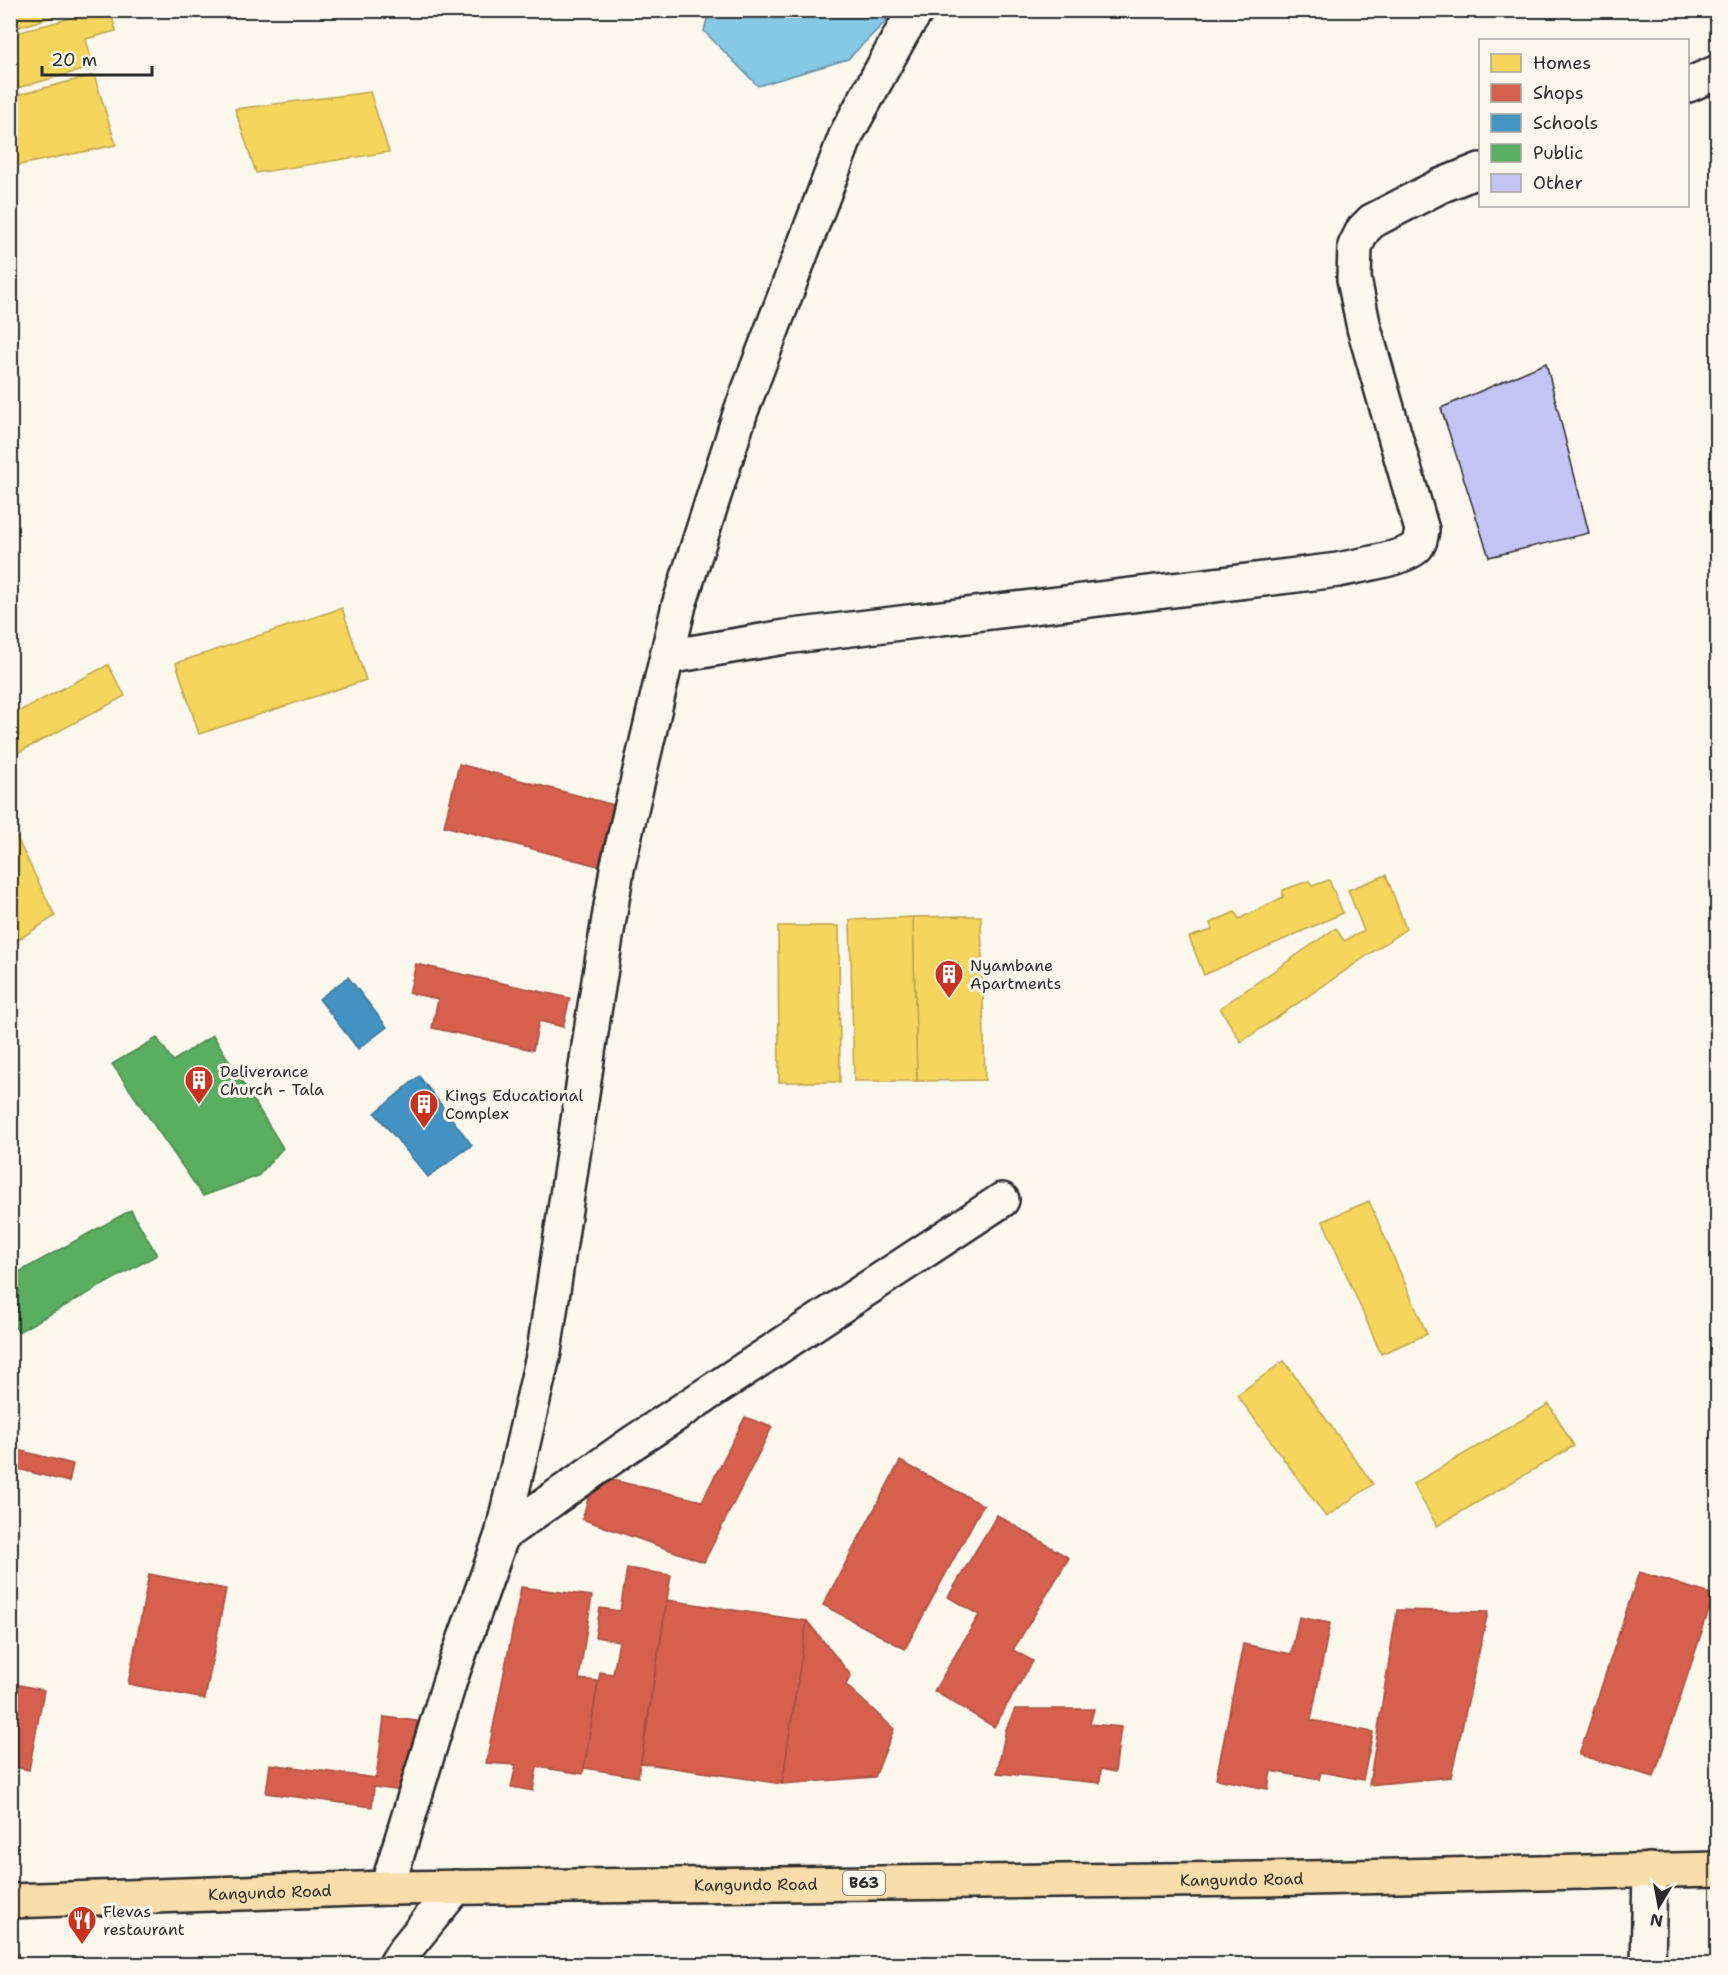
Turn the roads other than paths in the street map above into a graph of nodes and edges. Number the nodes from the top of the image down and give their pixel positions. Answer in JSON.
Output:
{"nodes":[{"id":1,"x":917,"y":10,"type":"edge"},
{"id":2,"x":1718,"y":72,"type":"edge"},
{"id":3,"x":1689,"y":85,"type":"edge"},
{"id":4,"x":1479,"y":170,"type":"edge"},
{"id":5,"x":667,"y":657,"type":"junction"},
{"id":6,"x":1002,"y":1200,"type":"dead end"},
{"id":7,"x":502,"y":1535,"type":"junction"},
{"id":8,"x":1718,"y":1869,"type":"edge"},
{"id":9,"x":1650,"y":1870,"type":"junction"},
{"id":10,"x":456,"y":1887,"type":"junction"},
{"id":11,"x":387,"y":1888,"type":"junction"},
{"id":12,"x":10,"y":1901,"type":"edge"},
{"id":13,"x":396,"y":1965,"type":"edge"},
{"id":14,"x":1648,"y":1965,"type":"edge"}],
"edges":[{"from":1,"to":5,"type":"street"},
{"from":2,"to":3,"type":"street"},
{"from":4,"to":5,"type":"street"},
{"from":5,"to":7,"type":"street"},
{"from":6,"to":7,"type":"street"},
{"from":7,"to":11,"type":"street"},
{"from":8,"to":9,"type":"highway","name":"Kangundo Road","number":"B63"},
{"from":9,"to":10,"type":"highway","name":"Kangundo Road","number":"B63"},
{"from":9,"to":14,"type":"street"},
{"from":10,"to":11,"type":"highway","name":"Kangundo Road","number":"B63"},
{"from":10,"to":13,"type":"street"},
{"from":11,"to":12,"type":"highway","name":"Kangundo Road","number":"B63"}]}
